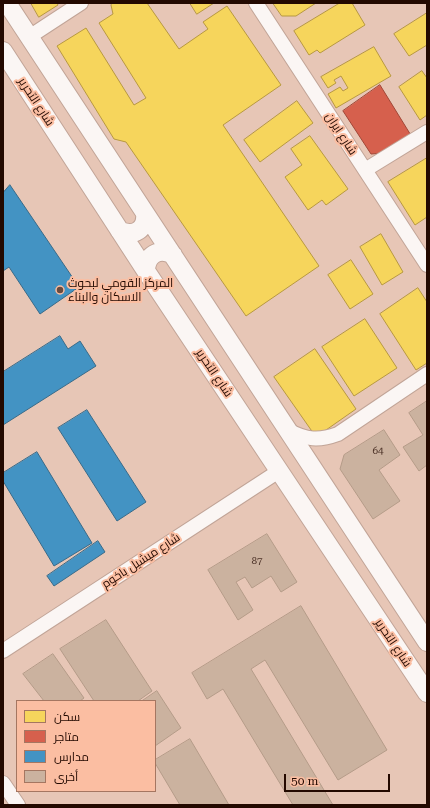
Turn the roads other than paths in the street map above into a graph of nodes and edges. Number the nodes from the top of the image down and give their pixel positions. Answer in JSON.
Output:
{"nodes":[{"id":1,"x":7,"y":3,"type":"edge"},
{"id":2,"x":81,"y":3,"type":"edge"},
{"id":3,"x":256,"y":3,"type":"edge"},
{"id":4,"x":29,"y":37,"type":"junction"},
{"id":5,"x":3,"y":52,"type":"edge"},
{"id":6,"x":427,"y":132,"type":"edge"},
{"id":7,"x":364,"y":170,"type":"junction"},
{"id":8,"x":145,"y":213,"type":"junction"},
{"id":9,"x":120,"y":230,"type":"junction"},
{"id":10,"x":173,"y":255,"type":"junction"},
{"id":11,"x":427,"y":265,"type":"edge"},
{"id":12,"x":146,"y":271,"type":"junction"},
{"id":13,"x":427,"y":374,"type":"edge"},
{"id":14,"x":288,"y":430,"type":"junction"},
{"id":15,"x":279,"y":471,"type":"junction"},
{"id":16,"x":427,"y":642,"type":"edge"},
{"id":17,"x":3,"y":651,"type":"edge"},
{"id":18,"x":421,"y":676,"type":"edge"},
{"id":19,"x":427,"y":693,"type":"edge"},
{"id":20,"x":3,"y":783,"type":"edge"},
{"id":21,"x":18,"y":805,"type":"edge"}],
"edges":[{"from":1,"to":4,"type":"main road"},
{"from":2,"to":4,"type":"street"},
{"from":3,"to":7,"type":"street","name":"شارع ايران"},
{"from":4,"to":8,"type":"main road"},
{"from":5,"to":9,"type":"main road","name":"شارع التحرير"},
{"from":6,"to":7,"type":"street"},
{"from":7,"to":11,"type":"street","name":"شارع ايران"},
{"from":8,"to":9,"type":"main road"},
{"from":8,"to":10,"type":"main road"},
{"from":9,"to":12,"type":"main road","name":"شارع التحرير"},
{"from":10,"to":12,"type":"main road"},
{"from":10,"to":14,"type":"main road"},
{"from":12,"to":15,"type":"main road","name":"شارع التحرير"},
{"from":13,"to":14,"type":"street"},
{"from":14,"to":16,"type":"main road"},
{"from":15,"to":17,"type":"street","name":"شارع ميشيل باخوم"},
{"from":15,"to":18,"type":"main road","name":"شارع التحرير"},
{"from":18,"to":19,"type":"main road","name":"شارع التحرير"},
{"from":20,"to":21,"type":"street"}]}
